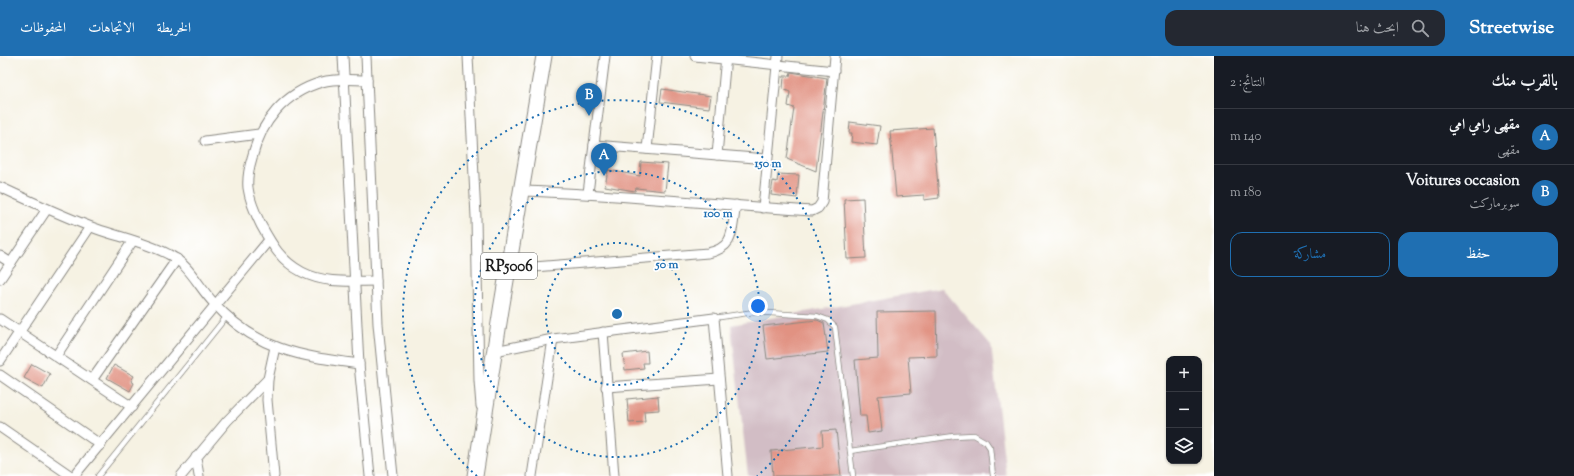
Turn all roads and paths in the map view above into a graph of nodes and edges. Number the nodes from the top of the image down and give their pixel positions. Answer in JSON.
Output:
{"nodes":[{"id":1,"x":343,"y":56,"type":"edge"},
{"id":2,"x":366,"y":56,"type":"edge"},
{"id":3,"x":468,"y":56,"type":"edge"},
{"id":4,"x":544,"y":56,"type":"edge"},
{"id":5,"x":605,"y":56,"type":"edge"},
{"id":6,"x":657,"y":56,"type":"edge"},
{"id":7,"x":695,"y":56,"type":"edge"},
{"id":8,"x":835,"y":56,"type":"edge"},
{"id":9,"x":726,"y":57,"type":"edge"},
{"id":10,"x":778,"y":60,"type":"edge"},
{"id":11,"x":834,"y":71,"type":"junction"},
{"id":12,"x":344,"y":80,"type":"junction"},
{"id":13,"x":367,"y":80,"type":"junction"},
{"id":14,"x":259,"y":134,"type":"junction"},
{"id":15,"x":205,"y":141,"type":"dead end"},
{"id":16,"x":594,"y":145,"type":"junction"},
{"id":17,"x":647,"y":149,"type":"junction"},
{"id":18,"x":717,"y":155,"type":"junction"},
{"id":19,"x":767,"y":159,"type":"junction"},
{"id":20,"x":0,"y":187,"type":"edge"},
{"id":21,"x":522,"y":190,"type":"junction"},
{"id":22,"x":588,"y":193,"type":"junction"},
{"id":23,"x":736,"y":205,"type":"junction"},
{"id":24,"x":762,"y":208,"type":"junction"},
{"id":25,"x":47,"y":210,"type":"junction"},
{"id":26,"x":90,"y":227,"type":"junction"},
{"id":27,"x":269,"y":240,"type":"junction"},
{"id":28,"x":132,"y":242,"type":"junction"},
{"id":29,"x":0,"y":256,"type":"edge"},
{"id":30,"x":177,"y":259,"type":"junction"},
{"id":31,"x":11,"y":263,"type":"junction"},
{"id":32,"x":508,"y":269,"type":"junction"},
{"id":33,"x":0,"y":279,"type":"edge"},
{"id":34,"x":354,"y":281,"type":"junction"},
{"id":35,"x":376,"y":281,"type":"junction"},
{"id":36,"x":216,"y":305,"type":"junction"},
{"id":37,"x":227,"y":316,"type":"junction"},
{"id":38,"x":714,"y":318,"type":"junction"},
{"id":39,"x":0,"y":320,"type":"edge"},
{"id":40,"x":19,"y":332,"type":"junction"},
{"id":41,"x":603,"y":332,"type":"junction"},
{"id":42,"x":553,"y":339,"type":"junction"},
{"id":43,"x":275,"y":346,"type":"junction"},
{"id":44,"x":495,"y":350,"type":"junction"},
{"id":45,"x":56,"y":356,"type":"junction"},
{"id":46,"x":0,"y":361,"type":"edge"},
{"id":47,"x":359,"y":364,"type":"junction"},
{"id":48,"x":0,"y":375,"type":"edge"},
{"id":49,"x":719,"y":378,"type":"junction"},
{"id":50,"x":268,"y":379,"type":"junction"},
{"id":51,"x":92,"y":380,"type":"junction"},
{"id":52,"x":606,"y":386,"type":"junction"},
{"id":53,"x":132,"y":407,"type":"junction"},
{"id":54,"x":483,"y":425,"type":"junction"},
{"id":55,"x":0,"y":427,"type":"edge"},
{"id":56,"x":101,"y":444,"type":"junction"},
{"id":57,"x":850,"y":451,"type":"junction"},
{"id":58,"x":196,"y":457,"type":"junction"},
{"id":59,"x":72,"y":476,"type":"edge"},
{"id":60,"x":98,"y":476,"type":"edge"},
{"id":61,"x":181,"y":476,"type":"edge"},
{"id":62,"x":199,"y":476,"type":"edge"},
{"id":63,"x":274,"y":476,"type":"edge"},
{"id":64,"x":370,"y":476,"type":"edge"},
{"id":65,"x":393,"y":476,"type":"edge"},
{"id":66,"x":475,"y":476,"type":"edge"},
{"id":67,"x":532,"y":476,"type":"edge"},
{"id":68,"x":614,"y":476,"type":"edge"},
{"id":69,"x":728,"y":476,"type":"edge"},
{"id":70,"x":853,"y":476,"type":"edge"},
{"id":71,"x":993,"y":476,"type":"edge"}],
"edges":[{"from":1,"to":12,"type":"street"},
{"from":2,"to":13,"type":"street"},
{"from":3,"to":54,"type":"street"},
{"from":4,"to":21,"type":"main road","number":"RP5006"},
{"from":5,"to":16,"type":"street"},
{"from":6,"to":17,"type":"street"},
{"from":7,"to":9,"type":"street"},
{"from":8,"to":11,"type":"street"},
{"from":9,"to":10,"type":"street"},
{"from":9,"to":18,"type":"street"},
{"from":10,"to":11,"type":"street"},
{"from":10,"to":19,"type":"street"},
{"from":11,"to":24,"type":"street"},
{"from":12,"to":13,"type":"street"},
{"from":12,"to":14,"type":"street"},
{"from":12,"to":34,"type":"street"},
{"from":13,"to":35,"type":"street"},
{"from":14,"to":15,"type":"street"},
{"from":14,"to":27,"type":"street"},
{"from":16,"to":17,"type":"street"},
{"from":16,"to":22,"type":"street"},
{"from":17,"to":18,"type":"street"},
{"from":18,"to":19,"type":"street"},
{"from":19,"to":24,"type":"street"},
{"from":20,"to":25,"type":"street"},
{"from":21,"to":22,"type":"street"},
{"from":21,"to":32,"type":"main road","number":"RP5006"},
{"from":22,"to":23,"type":"street"},
{"from":23,"to":24,"type":"street"},
{"from":23,"to":32,"type":"street"},
{"from":25,"to":26,"type":"street"},
{"from":25,"to":31,"type":"street"},
{"from":26,"to":28,"type":"street"},
{"from":26,"to":40,"type":"street"},
{"from":27,"to":34,"type":"street"},
{"from":27,"to":36,"type":"street"},
{"from":28,"to":30,"type":"street"},
{"from":28,"to":45,"type":"street"},
{"from":29,"to":31,"type":"street"},
{"from":30,"to":36,"type":"street"},
{"from":30,"to":51,"type":"street"},
{"from":31,"to":33,"type":"street"},
{"from":32,"to":44,"type":"main road","number":"RP5006"},
{"from":34,"to":35,"type":"street"},
{"from":34,"to":47,"type":"street"},
{"from":35,"to":65,"type":"street"},
{"from":36,"to":37,"type":"street"},
{"from":36,"to":53,"type":"street"},
{"from":37,"to":43,"type":"street"},
{"from":37,"to":60,"type":"lane"},
{"from":38,"to":41,"type":"street"},
{"from":38,"to":49,"type":"street"},
{"from":38,"to":57,"type":"lane"},
{"from":39,"to":40,"type":"street"},
{"from":40,"to":45,"type":"street"},
{"from":40,"to":46,"type":"street"},
{"from":41,"to":42,"type":"street"},
{"from":41,"to":52,"type":"street"},
{"from":42,"to":44,"type":"street"},
{"from":42,"to":67,"type":"street"},
{"from":43,"to":47,"type":"street"},
{"from":43,"to":50,"type":"street"},
{"from":44,"to":54,"type":"main road","number":"RP5006"},
{"from":45,"to":51,"type":"street"},
{"from":47,"to":64,"type":"street"},
{"from":48,"to":56,"type":"street"},
{"from":49,"to":52,"type":"street"},
{"from":49,"to":69,"type":"street"},
{"from":50,"to":58,"type":"street"},
{"from":50,"to":63,"type":"street"},
{"from":51,"to":53,"type":"street"},
{"from":52,"to":68,"type":"street"},
{"from":53,"to":56,"type":"street"},
{"from":54,"to":66,"type":"main road","number":"RP5006"},
{"from":55,"to":59,"type":"street"},
{"from":56,"to":59,"type":"street"},
{"from":57,"to":70,"type":"lane"},
{"from":57,"to":71,"type":"lane"},
{"from":58,"to":61,"type":"street"},
{"from":58,"to":62,"type":"street"}]}
